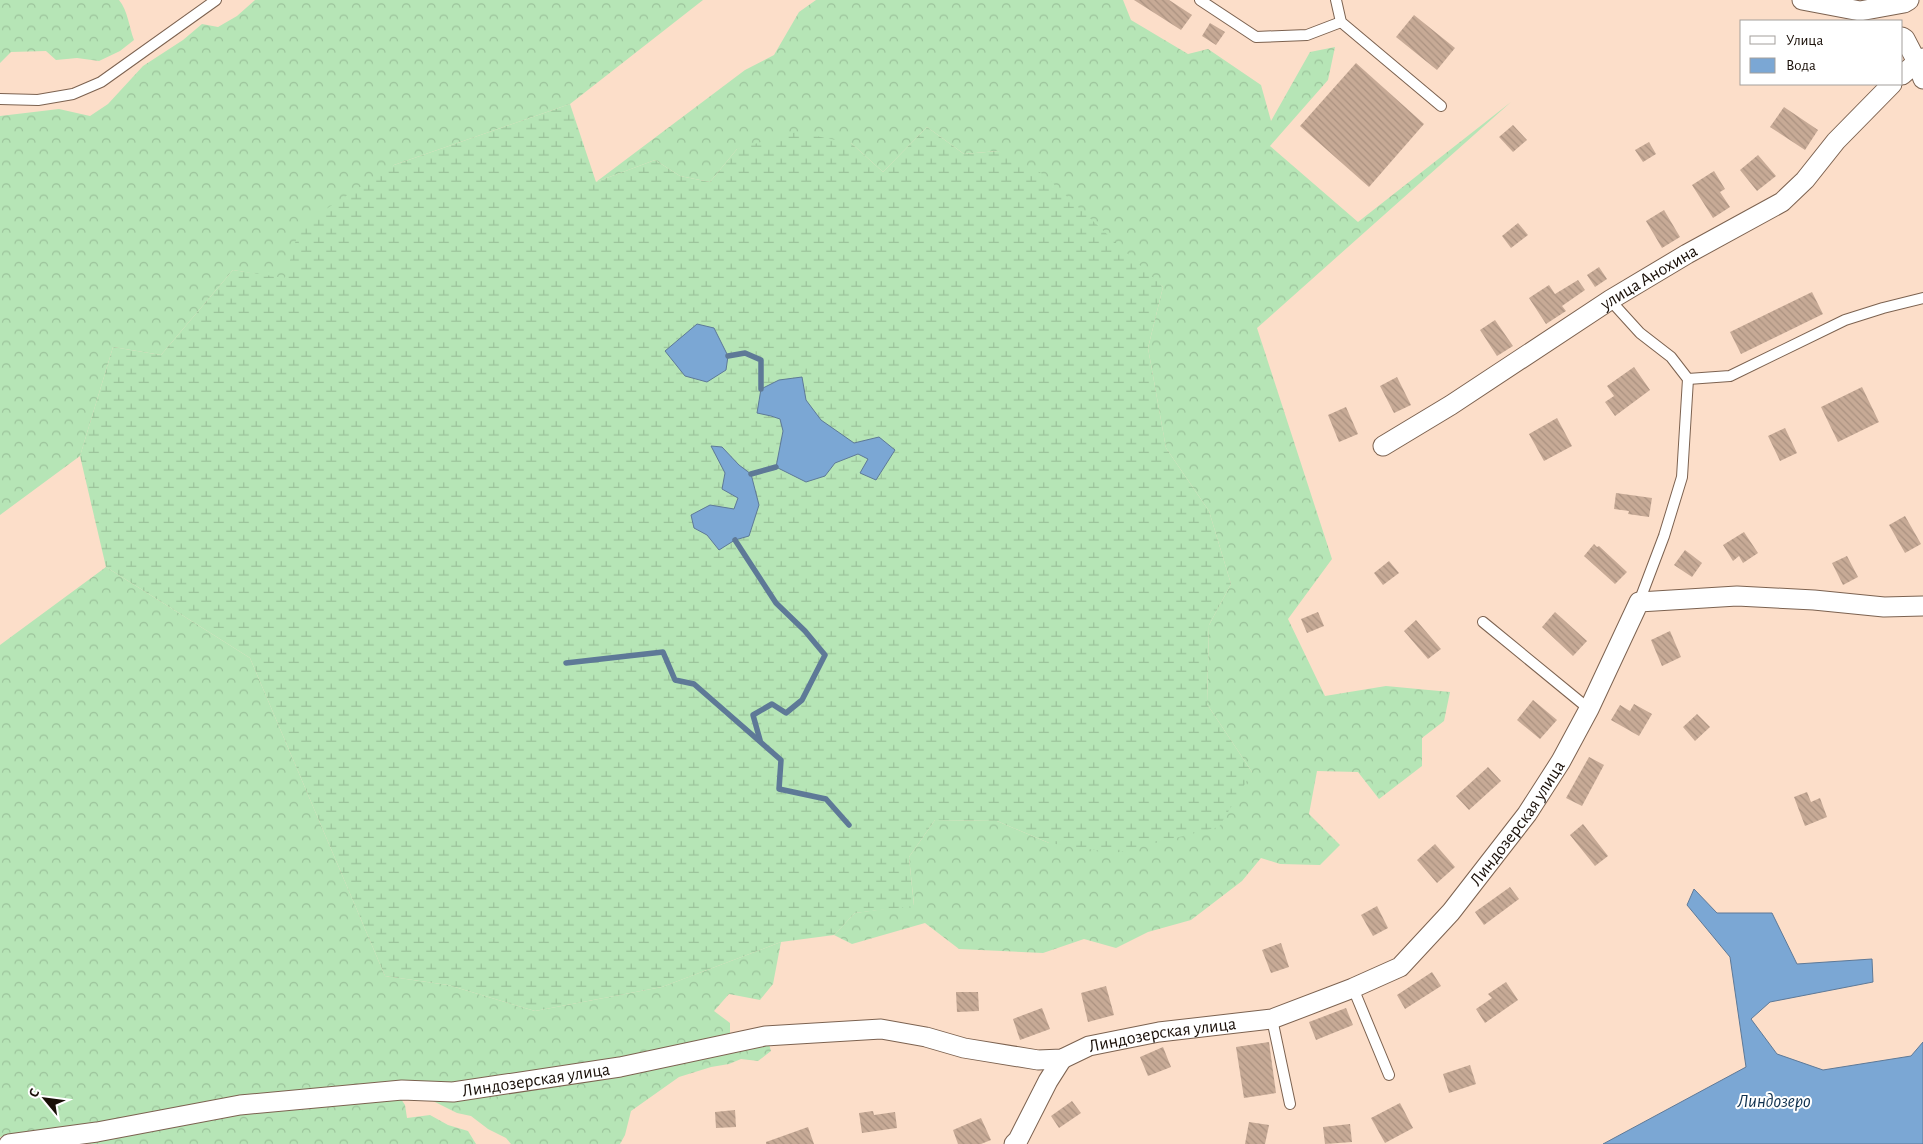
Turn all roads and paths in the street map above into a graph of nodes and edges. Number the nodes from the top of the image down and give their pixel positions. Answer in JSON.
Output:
{"nodes":[{"id":1,"x":216,"y":0,"type":"edge"},
{"id":2,"x":1200,"y":0,"type":"edge"},
{"id":3,"x":1336,"y":0,"type":"edge"},
{"id":4,"x":1802,"y":0,"type":"edge"},
{"id":5,"x":1910,"y":0,"type":"edge"},
{"id":6,"x":1860,"y":11,"type":"junction"},
{"id":7,"x":1874,"y":20,"type":"edge"},
{"id":8,"x":1341,"y":22,"type":"junction"},
{"id":9,"x":1903,"y":38,"type":"edge"},
{"id":10,"x":1921,"y":66,"type":"edge"},
{"id":11,"x":1903,"y":75,"type":"edge"},
{"id":12,"x":1891,"y":85,"type":"edge"},
{"id":13,"x":0,"y":99,"type":"edge"},
{"id":14,"x":1440,"y":106,"type":"dead end"},
{"id":15,"x":1923,"y":298,"type":"edge"},
{"id":16,"x":1610,"y":300,"type":"junction"},
{"id":17,"x":1688,"y":379,"type":"junction"},
{"id":18,"x":1383,"y":446,"type":"dead end"},
{"id":19,"x":1639,"y":602,"type":"junction"},
{"id":20,"x":1923,"y":606,"type":"edge"},
{"id":21,"x":1483,"y":622,"type":"dead end"},
{"id":22,"x":1589,"y":709,"type":"junction"},
{"id":23,"x":1353,"y":988,"type":"junction"},
{"id":24,"x":1272,"y":1019,"type":"junction"},
{"id":25,"x":1062,"y":1060,"type":"junction"},
{"id":26,"x":1389,"y":1075,"type":"dead end"},
{"id":27,"x":1290,"y":1104,"type":"dead end"},
{"id":28,"x":1016,"y":1143,"type":"edge"},
{"id":29,"x":9,"y":1144,"type":"edge"}],
"edges":[{"from":1,"to":13,"type":"lane"},
{"from":2,"to":8,"type":"lane"},
{"from":3,"to":8,"type":"lane"},
{"from":4,"to":6,"type":"street"},
{"from":5,"to":6,"type":"street"},
{"from":6,"to":7,"type":"street"},
{"from":8,"to":14,"type":"lane"},
{"from":9,"to":10,"type":"street"},
{"from":10,"to":11,"type":"street"},
{"from":12,"to":16,"type":"street","name":"улица Анохина"},
{"from":15,"to":17,"type":"lane"},
{"from":16,"to":17,"type":"lane"},
{"from":16,"to":18,"type":"street","name":"улица Анохина"},
{"from":17,"to":19,"type":"lane"},
{"from":19,"to":20,"type":"street"},
{"from":19,"to":22,"type":"street","name":"Линдозерская улица"},
{"from":21,"to":22,"type":"lane"},
{"from":22,"to":23,"type":"street","name":"Линдозерская улица"},
{"from":23,"to":24,"type":"street","name":"Линдозерская улица"},
{"from":23,"to":26,"type":"lane"},
{"from":24,"to":25,"type":"street","name":"Линдозерская улица"},
{"from":24,"to":27,"type":"lane"},
{"from":25,"to":28,"type":"street","name":"Линдозерская улица"},
{"from":25,"to":29,"type":"street","name":"Линдозерская улица"}]}
